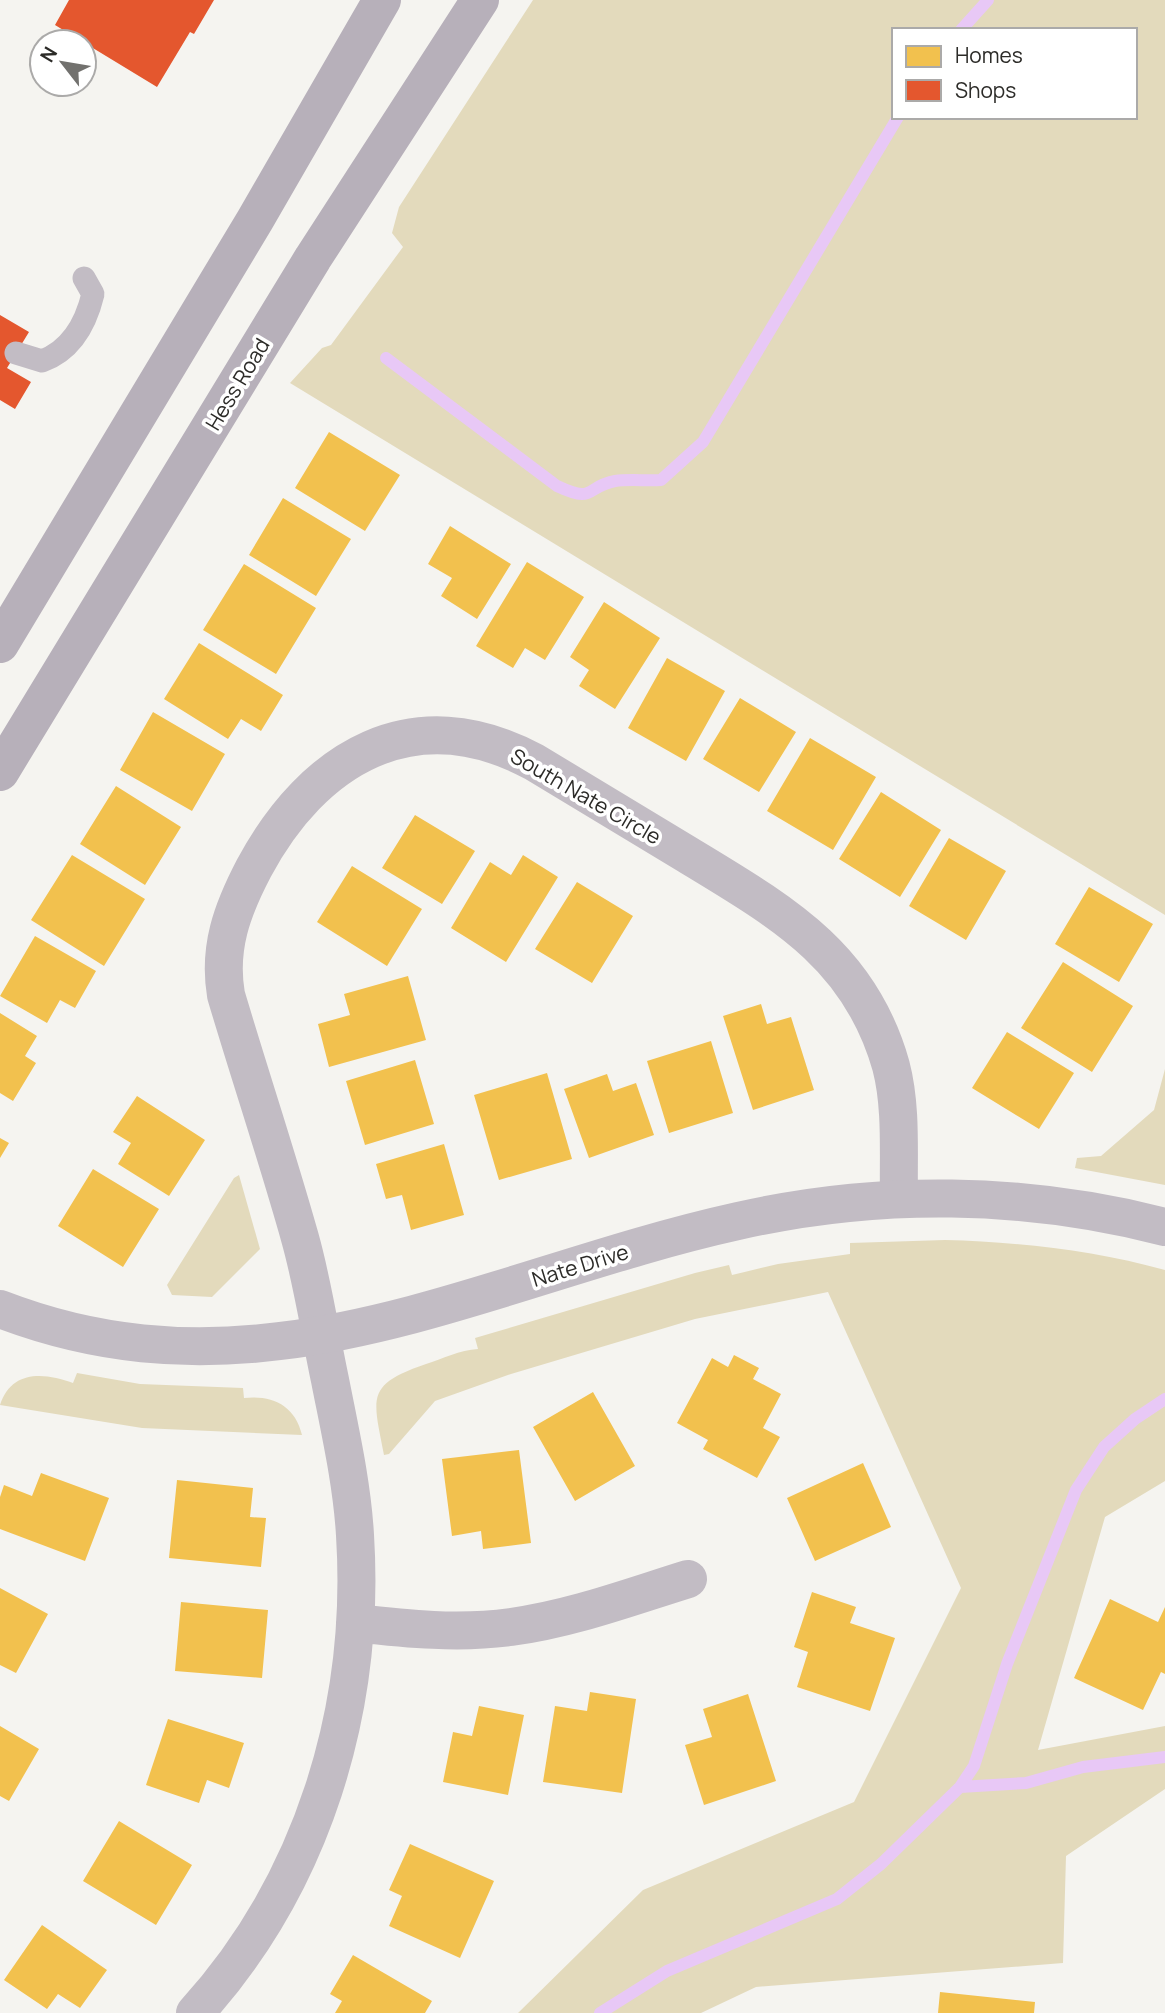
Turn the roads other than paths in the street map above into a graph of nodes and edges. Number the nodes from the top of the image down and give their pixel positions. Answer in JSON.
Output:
{"nodes":[{"id":1,"x":382,"y":0,"type":"edge"},
{"id":2,"x":480,"y":0,"type":"edge"},
{"id":3,"x":84,"y":278,"type":"dead end"},
{"id":4,"x":16,"y":353,"type":"dead end"},
{"id":5,"x":0,"y":644,"type":"edge"},
{"id":6,"x":0,"y":772,"type":"edge"},
{"id":7,"x":899,"y":1198,"type":"junction"},
{"id":8,"x":1165,"y":1227,"type":"edge"},
{"id":9,"x":0,"y":1309,"type":"edge"},
{"id":10,"x":321,"y":1336,"type":"junction"},
{"id":11,"x":688,"y":1579,"type":"dead end"},
{"id":12,"x":355,"y":1623,"type":"junction"},
{"id":13,"x":195,"y":2013,"type":"edge"}],
"edges":[{"from":1,"to":5,"type":"main road"},
{"from":2,"to":6,"type":"main road","name":"Hess Road"},
{"from":3,"to":4,"type":"lane"},
{"from":7,"to":8,"type":"street","name":"Nate Drive"},
{"from":7,"to":10,"type":"street","name":"Nate Drive"},
{"from":7,"to":10,"type":"street","name":"South Nate Circle"},
{"from":9,"to":10,"type":"street","name":"Nate Drive"},
{"from":10,"to":12,"type":"street","name":"South Nate Circle"},
{"from":11,"to":12,"type":"street"},
{"from":12,"to":13,"type":"street","name":"South Nate Circle"}]}
